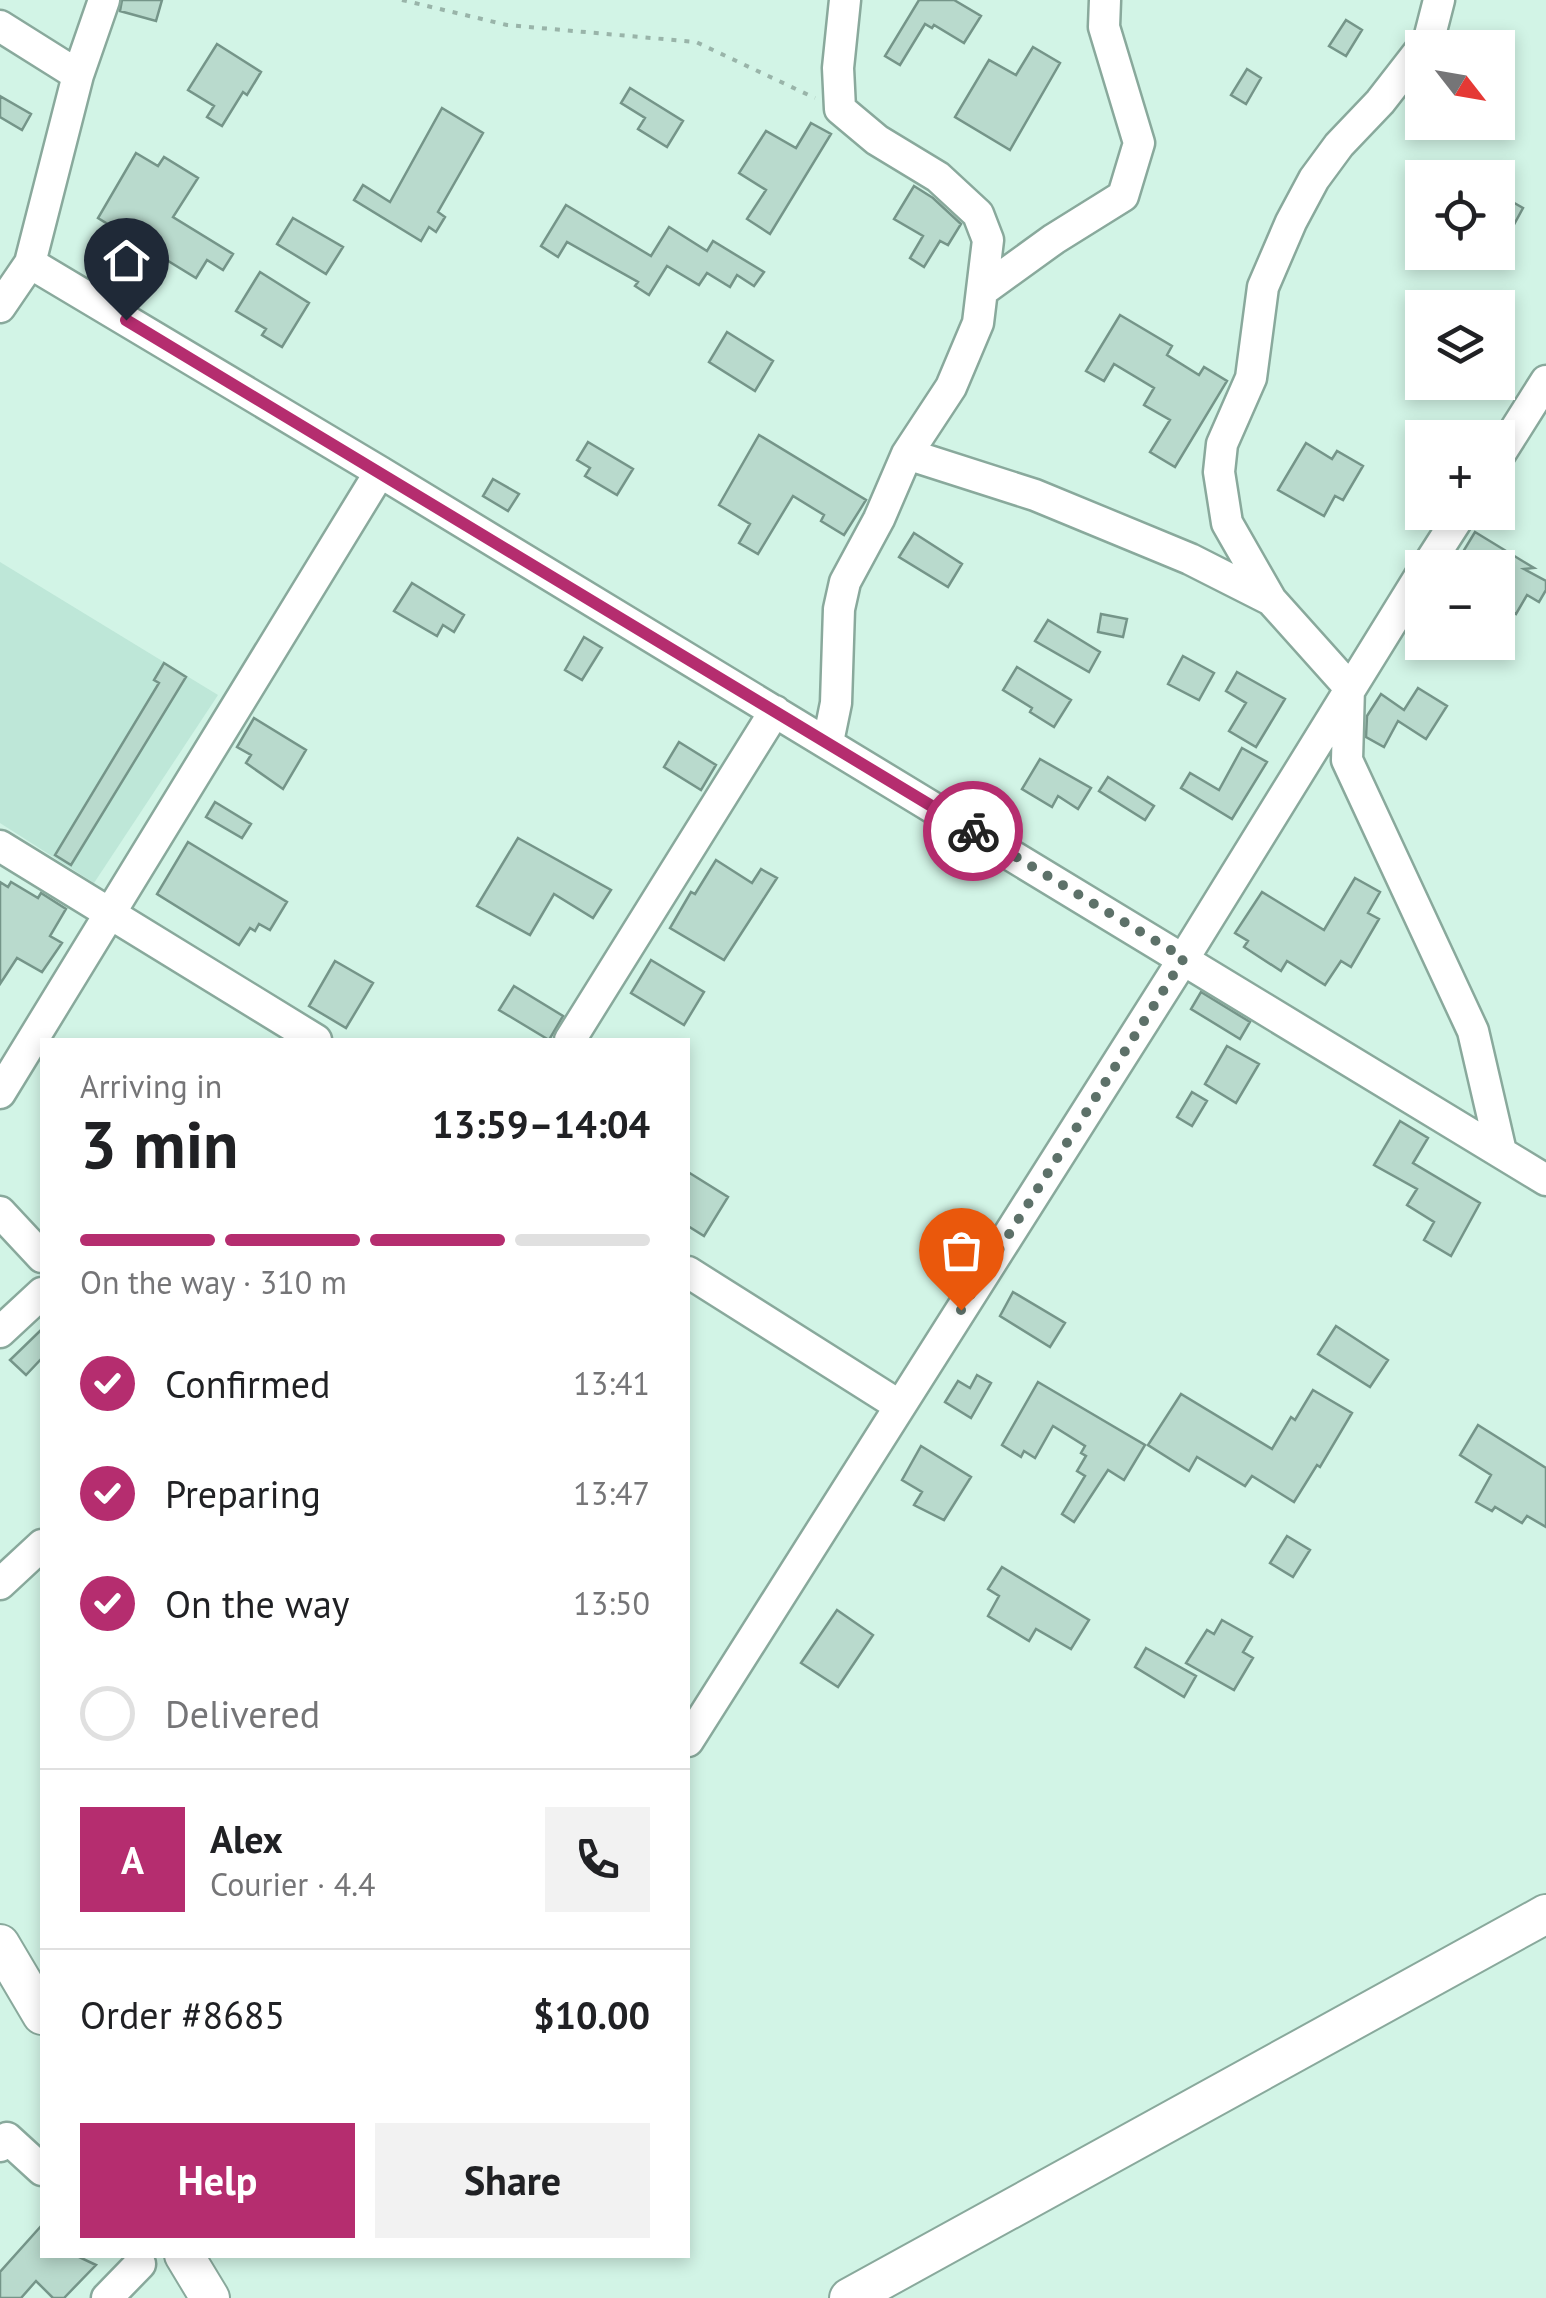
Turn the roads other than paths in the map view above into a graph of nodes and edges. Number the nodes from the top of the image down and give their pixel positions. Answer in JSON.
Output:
{"nodes":[{"id":1,"x":104,"y":0,"type":"edge"},
{"id":2,"x":845,"y":0,"type":"edge"},
{"id":3,"x":1105,"y":0,"type":"edge"},
{"id":4,"x":1438,"y":0,"type":"edge"},
{"id":5,"x":0,"y":26,"type":"edge"},
{"id":6,"x":1431,"y":30,"type":"edge"},
{"id":7,"x":1405,"y":71,"type":"edge"},
{"id":8,"x":78,"y":75,"type":"junction"},
{"id":9,"x":30,"y":263,"type":"junction"},
{"id":10,"x":982,"y":291,"type":"junction"},
{"id":11,"x":0,"y":306,"type":"edge"},
{"id":12,"x":1546,"y":381,"type":"edge"},
{"id":13,"x":1515,"y":430,"type":"edge"},
{"id":14,"x":907,"y":454,"type":"junction"},
{"id":15,"x":380,"y":472,"type":"junction"},
{"id":16,"x":1271,"y":600,"type":"junction"},
{"id":17,"x":1405,"y":600,"type":"edge"},
{"id":18,"x":1349,"y":687,"type":"junction"},
{"id":19,"x":775,"y":710,"type":"junction"},
{"id":20,"x":828,"y":742,"type":"junction"},
{"id":21,"x":0,"y":846,"type":"edge"},
{"id":22,"x":110,"y":914,"type":"junction"},
{"id":23,"x":1184,"y":958,"type":"junction"},
{"id":24,"x":313,"y":1038,"type":"edge"},
{"id":25,"x":571,"y":1038,"type":"edge"},
{"id":26,"x":0,"y":1093,"type":"edge"},
{"id":27,"x":1501,"y":1152,"type":"junction"},
{"id":28,"x":1546,"y":1180,"type":"edge"},
{"id":29,"x":0,"y":1212,"type":"edge"},
{"id":30,"x":40,"y":1255,"type":"edge"},
{"id":31,"x":690,"y":1273,"type":"edge"},
{"id":32,"x":40,"y":1295,"type":"edge"},
{"id":33,"x":0,"y":1332,"type":"edge"},
{"id":34,"x":900,"y":1406,"type":"junction"},
{"id":35,"x":40,"y":1546,"type":"edge"},
{"id":36,"x":0,"y":1584,"type":"edge"},
{"id":37,"x":690,"y":1738,"type":"edge"},
{"id":38,"x":1546,"y":1914,"type":"edge"},
{"id":39,"x":0,"y":1944,"type":"edge"},
{"id":40,"x":40,"y":2012,"type":"edge"},
{"id":41,"x":0,"y":2146,"type":"edge"},
{"id":42,"x":40,"y":2168,"type":"edge"},
{"id":43,"x":186,"y":2258,"type":"edge"},
{"id":44,"x":140,"y":2264,"type":"dead end"},
{"id":45,"x":107,"y":2298,"type":"edge"},
{"id":46,"x":210,"y":2298,"type":"edge"},
{"id":47,"x":848,"y":2298,"type":"edge"}],
"edges":[{"from":1,"to":8,"type":"street"},
{"from":2,"to":10,"type":"street"},
{"from":3,"to":10,"type":"street"},
{"from":4,"to":6,"type":"street"},
{"from":5,"to":8,"type":"street"},
{"from":7,"to":16,"type":"street"},
{"from":8,"to":9,"type":"street"},
{"from":9,"to":11,"type":"street"},
{"from":9,"to":15,"type":"street"},
{"from":10,"to":14,"type":"street"},
{"from":12,"to":13,"type":"street"},
{"from":14,"to":16,"type":"street"},
{"from":14,"to":20,"type":"street"},
{"from":15,"to":19,"type":"street"},
{"from":15,"to":22,"type":"street"},
{"from":16,"to":18,"type":"street"},
{"from":17,"to":18,"type":"street"},
{"from":18,"to":23,"type":"street"},
{"from":18,"to":27,"type":"street"},
{"from":19,"to":20,"type":"street"},
{"from":19,"to":25,"type":"street"},
{"from":20,"to":23,"type":"street"},
{"from":21,"to":22,"type":"street"},
{"from":22,"to":24,"type":"street"},
{"from":22,"to":26,"type":"street"},
{"from":23,"to":27,"type":"street"},
{"from":23,"to":34,"type":"street"},
{"from":27,"to":28,"type":"street"},
{"from":29,"to":30,"type":"street"},
{"from":31,"to":34,"type":"street"},
{"from":32,"to":33,"type":"street"},
{"from":34,"to":37,"type":"street"},
{"from":35,"to":36,"type":"street"},
{"from":38,"to":47,"type":"main road"},
{"from":39,"to":40,"type":"main road"},
{"from":41,"to":42,"type":"street"},
{"from":43,"to":46,"type":"main road"},
{"from":44,"to":45,"type":"street"}]}
